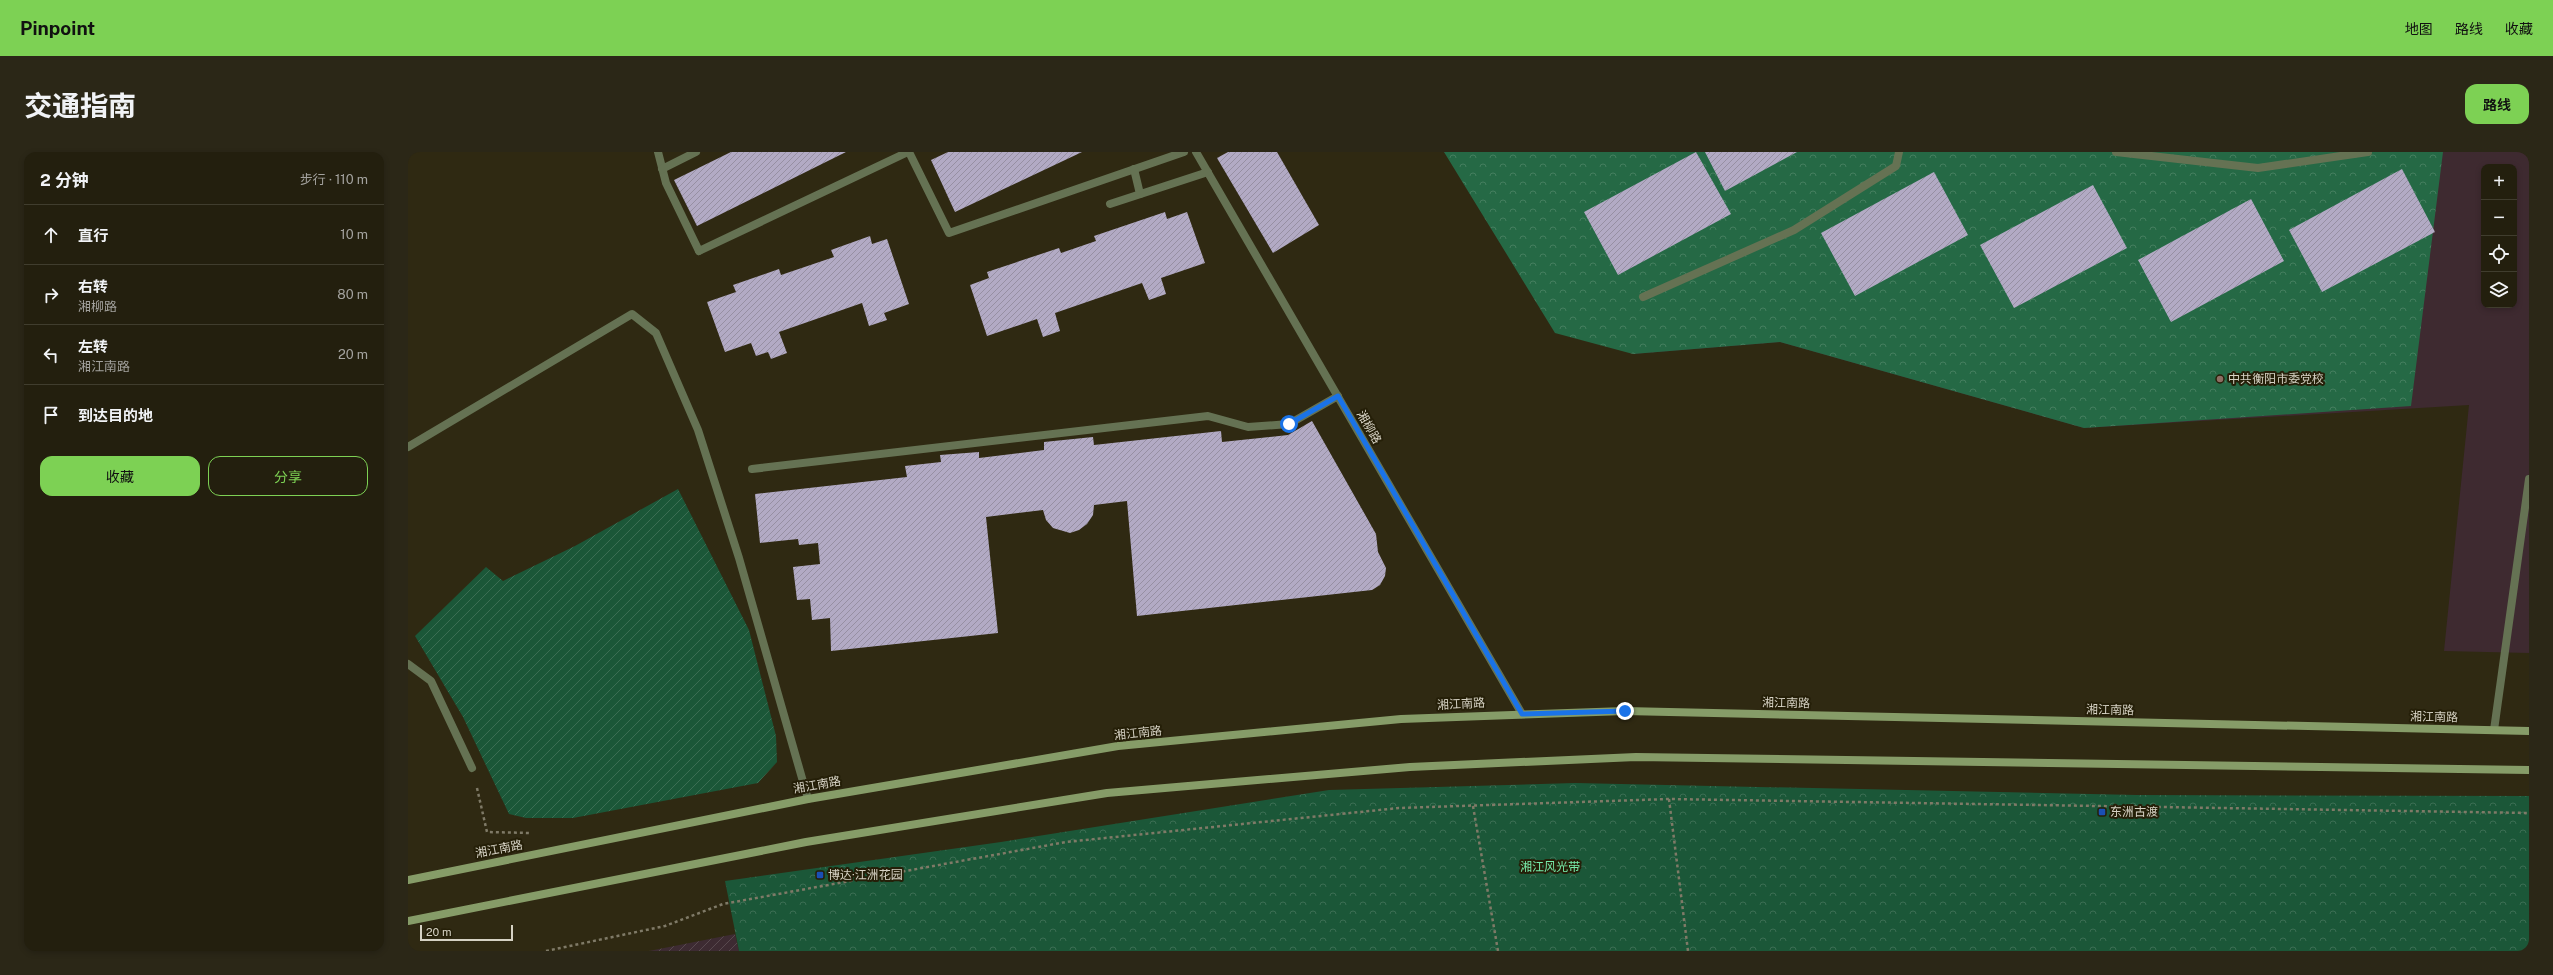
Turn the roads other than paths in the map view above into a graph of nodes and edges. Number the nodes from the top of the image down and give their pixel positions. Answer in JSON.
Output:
{"nodes":[{"id":1,"x":658,"y":152,"type":"edge"},
{"id":2,"x":696,"y":152,"type":"edge"},
{"id":3,"x":908,"y":152,"type":"edge"},
{"id":4,"x":1184,"y":152,"type":"edge"},
{"id":5,"x":1196,"y":152,"type":"edge"},
{"id":6,"x":1899,"y":152,"type":"edge"},
{"id":7,"x":2116,"y":152,"type":"edge"},
{"id":8,"x":2368,"y":152,"type":"edge"},
{"id":9,"x":662,"y":169,"type":"junction"},
{"id":10,"x":1134,"y":170,"type":"junction"},
{"id":11,"x":1208,"y":172,"type":"junction"},
{"id":12,"x":1140,"y":194,"type":"junction"},
{"id":13,"x":1110,"y":204,"type":"dead end"},
{"id":14,"x":1643,"y":297,"type":"dead end"},
{"id":15,"x":1338,"y":396,"type":"junction"},
{"id":16,"x":408,"y":447,"type":"edge"},
{"id":17,"x":752,"y":469,"type":"dead end"},
{"id":18,"x":2529,"y":479,"type":"edge"},
{"id":19,"x":408,"y":664,"type":"edge"},
{"id":20,"x":1522,"y":714,"type":"junction"},
{"id":21,"x":2494,"y":730,"type":"junction"},
{"id":22,"x":2529,"y":731,"type":"edge"},
{"id":23,"x":472,"y":768,"type":"road end"},
{"id":24,"x":2529,"y":770,"type":"edge"},
{"id":25,"x":808,"y":799,"type":"junction"},
{"id":26,"x":408,"y":880,"type":"edge"},
{"id":27,"x":408,"y":921,"type":"edge"}],
"edges":[{"from":1,"to":9,"type":"street"},
{"from":2,"to":9,"type":"street"},
{"from":3,"to":9,"type":"street"},
{"from":3,"to":10,"type":"street"},
{"from":4,"to":10,"type":"street"},
{"from":5,"to":11,"type":"street","name":"湘柳路"},
{"from":6,"to":14,"type":"street"},
{"from":7,"to":8,"type":"street"},
{"from":10,"to":12,"type":"street"},
{"from":11,"to":12,"type":"street"},
{"from":11,"to":15,"type":"street","name":"湘柳路"},
{"from":12,"to":13,"type":"street"},
{"from":15,"to":17,"type":"street"},
{"from":15,"to":20,"type":"street","name":"湘柳路"},
{"from":16,"to":25,"type":"street"},
{"from":18,"to":21,"type":"street"},
{"from":19,"to":23,"type":"street"},
{"from":20,"to":21,"type":"main road","name":"湘江南路"},
{"from":20,"to":25,"type":"main road","name":"湘江南路"},
{"from":21,"to":22,"type":"main road","name":"湘江南路"},
{"from":24,"to":27,"type":"main road"},
{"from":25,"to":26,"type":"main road","name":"湘江南路"}]}
